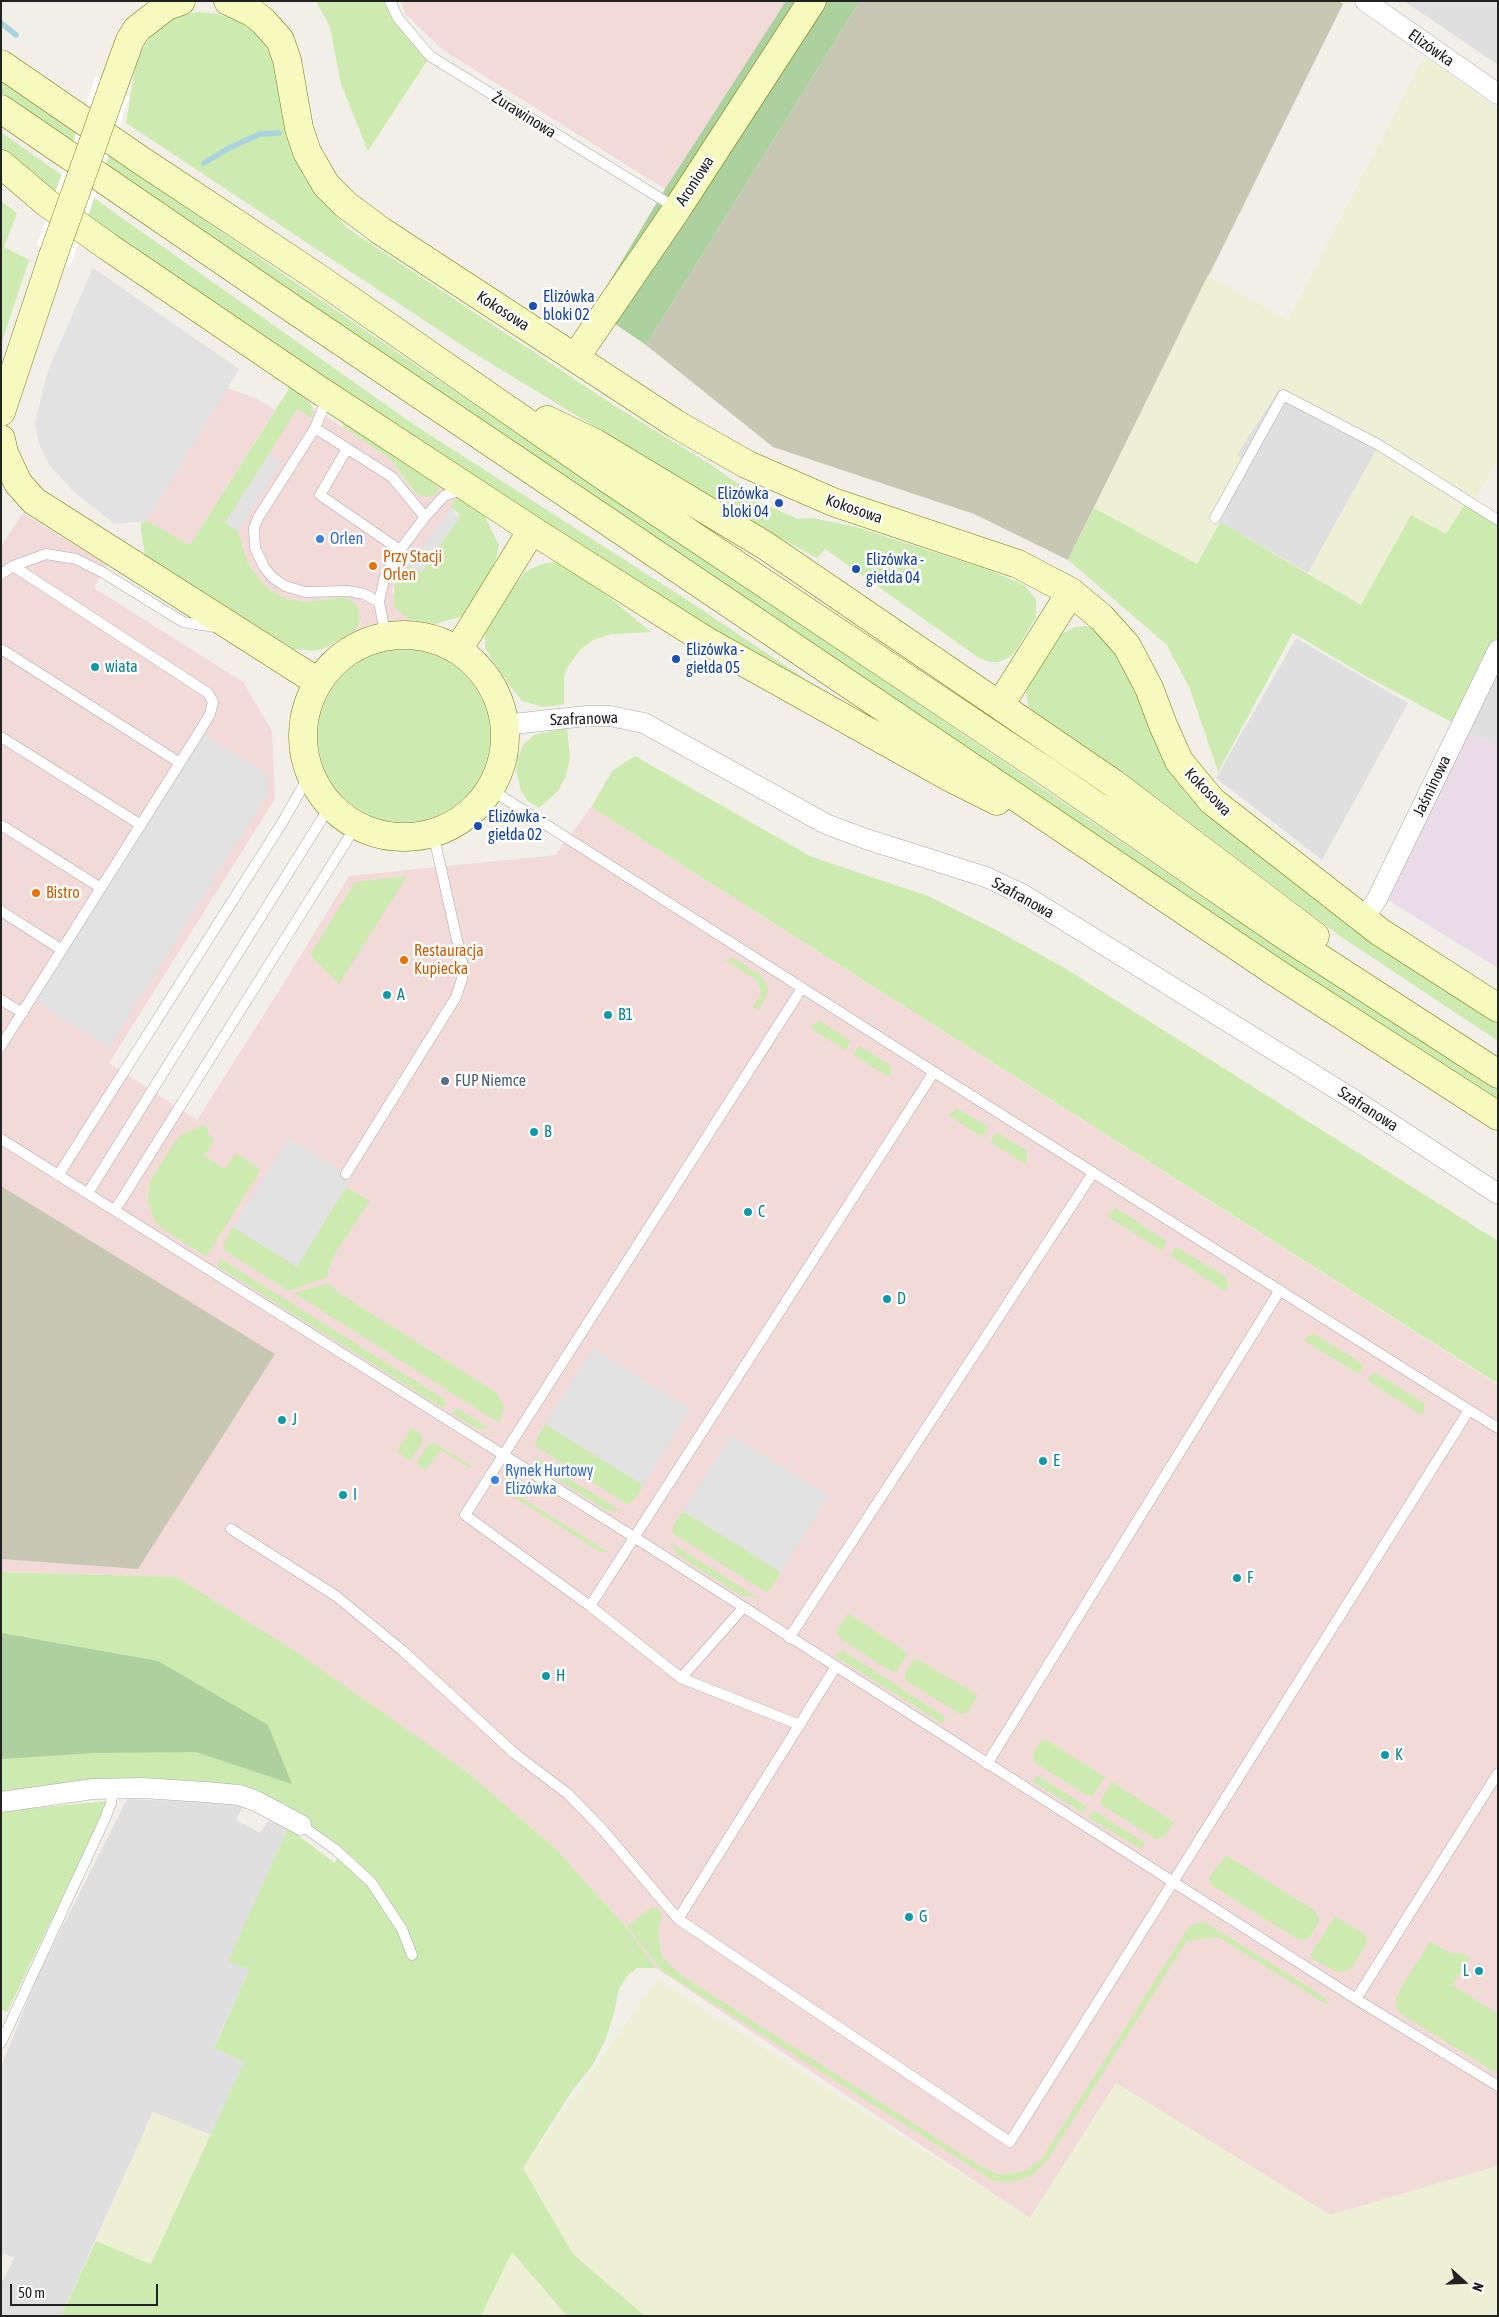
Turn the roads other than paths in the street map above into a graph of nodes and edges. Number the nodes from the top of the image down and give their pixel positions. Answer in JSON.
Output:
{"nodes":[{"id":1,"x":181,"y":1,"type":"edge"},
{"id":2,"x":228,"y":1,"type":"edge"},
{"id":3,"x":390,"y":1,"type":"edge"},
{"id":4,"x":812,"y":1,"type":"edge"},
{"id":5,"x":1365,"y":1,"type":"edge"},
{"id":6,"x":1,"y":64,"type":"edge"},
{"id":7,"x":1498,"y":94,"type":"edge"},
{"id":8,"x":1,"y":109,"type":"edge"},
{"id":9,"x":1,"y":164,"type":"edge"},
{"id":10,"x":677,"y":209,"type":"junction"},
{"id":11,"x":575,"y":358,"type":"junction"},
{"id":12,"x":468,"y":381,"type":"junction"},
{"id":13,"x":316,"y":388,"type":"junction"},
{"id":14,"x":1,"y":412,"type":"edge"},
{"id":15,"x":314,"y":428,"type":"junction"},
{"id":16,"x":1,"y":439,"type":"edge"},
{"id":17,"x":347,"y":449,"type":"junction"},
{"id":18,"x":467,"y":488,"type":"junction"},
{"id":19,"x":425,"y":517,"type":"junction"},
{"id":20,"x":1215,"y":518,"type":"dead end"},
{"id":21,"x":1498,"y":520,"type":"edge"},
{"id":22,"x":532,"y":530,"type":"junction"},
{"id":23,"x":400,"y":550,"type":"junction"},
{"id":24,"x":13,"y":566,"type":"junction"},
{"id":25,"x":1,"y":574,"type":"edge"},
{"id":26,"x":1071,"y":592,"type":"junction"},
{"id":27,"x":378,"y":602,"type":"junction"},
{"id":28,"x":236,"y":630,"type":"junction"},
{"id":29,"x":386,"y":637,"type":"junction"},
{"id":30,"x":1,"y":649,"type":"edge"},
{"id":31,"x":458,"y":650,"type":"junction"},
{"id":32,"x":1498,"y":650,"type":"edge"},
{"id":33,"x":318,"y":682,"type":"junction"},
{"id":34,"x":1000,"y":705,"type":"junction"},
{"id":35,"x":504,"y":725,"type":"junction"},
{"id":36,"x":1,"y":737,"type":"edge"},
{"id":37,"x":180,"y":763,"type":"junction"},
{"id":38,"x":310,"y":774,"type":"junction"},
{"id":39,"x":490,"y":789,"type":"junction"},
{"id":40,"x":330,"y":806,"type":"junction"},
{"id":41,"x":1,"y":825,"type":"edge"},
{"id":42,"x":141,"y":825,"type":"junction"},
{"id":43,"x":356,"y":826,"type":"junction"},
{"id":44,"x":433,"y":833,"type":"junction"},
{"id":45,"x":1090,"y":846,"type":"junction"},
{"id":46,"x":101,"y":888,"type":"junction"},
{"id":47,"x":1,"y":911,"type":"edge"},
{"id":48,"x":1363,"y":920,"type":"junction"},
{"id":49,"x":62,"y":950,"type":"junction"},
{"id":50,"x":802,"y":988,"type":"junction"},
{"id":51,"x":1,"y":1000,"type":"edge"},
{"id":52,"x":1390,"y":1004,"type":"junction"},
{"id":53,"x":1498,"y":1008,"type":"edge"},
{"id":54,"x":23,"y":1013,"type":"junction"},
{"id":55,"x":1,"y":1046,"type":"edge"},
{"id":56,"x":934,"y":1072,"type":"junction"},
{"id":57,"x":1498,"y":1074,"type":"edge"},
{"id":58,"x":1498,"y":1116,"type":"edge"},
{"id":59,"x":1,"y":1139,"type":"edge"},
{"id":60,"x":1093,"y":1173,"type":"junction"},
{"id":61,"x":59,"y":1174,"type":"junction"},
{"id":62,"x":346,"y":1174,"type":"dead end"},
{"id":63,"x":88,"y":1193,"type":"junction"},
{"id":64,"x":1498,"y":1194,"type":"edge"},
{"id":65,"x":115,"y":1210,"type":"junction"},
{"id":66,"x":1280,"y":1290,"type":"junction"},
{"id":67,"x":1469,"y":1410,"type":"junction"},
{"id":68,"x":1498,"y":1428,"type":"edge"},
{"id":69,"x":502,"y":1456,"type":"junction"},
{"id":70,"x":231,"y":1529,"type":"dead end"},
{"id":71,"x":634,"y":1537,"type":"junction"},
{"id":72,"x":590,"y":1606,"type":"junction"},
{"id":73,"x":743,"y":1608,"type":"junction"},
{"id":74,"x":789,"y":1638,"type":"junction"},
{"id":75,"x":835,"y":1668,"type":"junction"},
{"id":76,"x":681,"y":1678,"type":"junction"},
{"id":77,"x":800,"y":1725,"type":"junction"},
{"id":78,"x":987,"y":1764,"type":"junction"},
{"id":79,"x":1498,"y":1773,"type":"edge"},
{"id":80,"x":113,"y":1788,"type":"junction"},
{"id":81,"x":1,"y":1802,"type":"edge"},
{"id":82,"x":301,"y":1825,"type":"joint"},
{"id":83,"x":1173,"y":1882,"type":"junction"},
{"id":84,"x":678,"y":1919,"type":"junction"},
{"id":85,"x":412,"y":1956,"type":"dead end"},
{"id":86,"x":1356,"y":1999,"type":"junction"},
{"id":87,"x":1,"y":2043,"type":"edge"},
{"id":88,"x":1498,"y":2086,"type":"edge"}],
"edges":[{"from":1,"to":14,"type":"main road","bridge":true},
{"from":2,"to":11,"type":"main road","name":"Kokosowa"},
{"from":3,"to":10,"type":"lane","name":"Żurawinowa"},
{"from":4,"to":10,"type":"main road","name":"Aroniowa"},
{"from":5,"to":7,"type":"street","name":"Elizówka"},
{"from":6,"to":12,"type":"main road"},
{"from":8,"to":45,"type":"main road"},
{"from":9,"to":13,"type":"main road"},
{"from":10,"to":11,"type":"main road","name":"Aroniowa"},
{"from":11,"to":26,"type":"main road","name":"Kokosowa"},
{"from":12,"to":34,"type":"main road"},
{"from":12,"to":52,"type":"main road"},
{"from":13,"to":15,"type":"lane"},
{"from":13,"to":18,"type":"main road"},
{"from":15,"to":17,"type":"lane"},
{"from":15,"to":27,"type":"lane"},
{"from":16,"to":28,"type":"main road"},
{"from":17,"to":19,"type":"lane"},
{"from":17,"to":23,"type":"lane"},
{"from":18,"to":19,"type":"lane"},
{"from":18,"to":22,"type":"main road"},
{"from":19,"to":23,"type":"lane"},
{"from":20,"to":21,"type":"lane"},
{"from":22,"to":31,"type":"main road"},
{"from":22,"to":45,"type":"main road"},
{"from":23,"to":27,"type":"lane"},
{"from":24,"to":25,"type":"lane"},
{"from":24,"to":28,"type":"lane"},
{"from":24,"to":37,"type":"lane"},
{"from":26,"to":34,"type":"main road"},
{"from":26,"to":48,"type":"main road","name":"Kokosowa"},
{"from":27,"to":29,"type":"lane"},
{"from":28,"to":33,"type":"main road"},
{"from":29,"to":31,"type":"main road"},
{"from":29,"to":33,"type":"main road"},
{"from":30,"to":37,"type":"lane"},
{"from":31,"to":35,"type":"main road"},
{"from":32,"to":48,"type":"street","name":"Jaśminowa"},
{"from":33,"to":38,"type":"main road"},
{"from":34,"to":52,"type":"main road"},
{"from":35,"to":39,"type":"main road"},
{"from":35,"to":64,"type":"street","name":"Szafranowa"},
{"from":36,"to":42,"type":"lane"},
{"from":37,"to":42,"type":"lane"},
{"from":38,"to":40,"type":"main road"},
{"from":38,"to":61,"type":"lane"},
{"from":39,"to":44,"type":"main road"},
{"from":39,"to":50,"type":"lane"},
{"from":40,"to":43,"type":"main road"},
{"from":40,"to":63,"type":"lane"},
{"from":41,"to":46,"type":"lane"},
{"from":42,"to":46,"type":"lane"},
{"from":43,"to":44,"type":"main road"},
{"from":43,"to":65,"type":"lane"},
{"from":44,"to":62,"type":"lane"},
{"from":45,"to":58,"type":"main road"},
{"from":46,"to":49,"type":"lane"},
{"from":47,"to":49,"type":"lane"},
{"from":48,"to":53,"type":"main road","name":"Kokosowa"},
{"from":49,"to":54,"type":"lane"},
{"from":50,"to":56,"type":"lane"},
{"from":50,"to":69,"type":"lane"},
{"from":51,"to":54,"type":"lane"},
{"from":52,"to":57,"type":"main road"},
{"from":54,"to":55,"type":"lane"},
{"from":56,"to":60,"type":"lane"},
{"from":56,"to":71,"type":"lane"},
{"from":59,"to":61,"type":"lane"},
{"from":60,"to":66,"type":"lane"},
{"from":60,"to":74,"type":"lane"},
{"from":61,"to":63,"type":"lane"},
{"from":63,"to":65,"type":"lane"},
{"from":65,"to":69,"type":"lane"},
{"from":66,"to":67,"type":"lane"},
{"from":66,"to":78,"type":"lane"},
{"from":67,"to":68,"type":"lane"},
{"from":67,"to":83,"type":"lane"},
{"from":69,"to":71,"type":"lane"},
{"from":69,"to":72,"type":"lane"},
{"from":70,"to":84,"type":"lane"},
{"from":71,"to":72,"type":"lane"},
{"from":71,"to":73,"type":"lane"},
{"from":72,"to":76,"type":"lane"},
{"from":73,"to":74,"type":"lane"},
{"from":73,"to":76,"type":"lane"},
{"from":74,"to":75,"type":"lane"},
{"from":75,"to":77,"type":"lane"},
{"from":75,"to":78,"type":"lane"},
{"from":76,"to":77,"type":"lane"},
{"from":77,"to":84,"type":"lane"},
{"from":78,"to":83,"type":"lane"},
{"from":79,"to":86,"type":"lane"},
{"from":80,"to":81,"type":"street"},
{"from":80,"to":82,"type":"street"},
{"from":80,"to":87,"type":"lane"},
{"from":82,"to":85,"type":"lane"},
{"from":83,"to":84,"type":"lane"},
{"from":83,"to":86,"type":"lane"},
{"from":86,"to":88,"type":"lane"}]}
